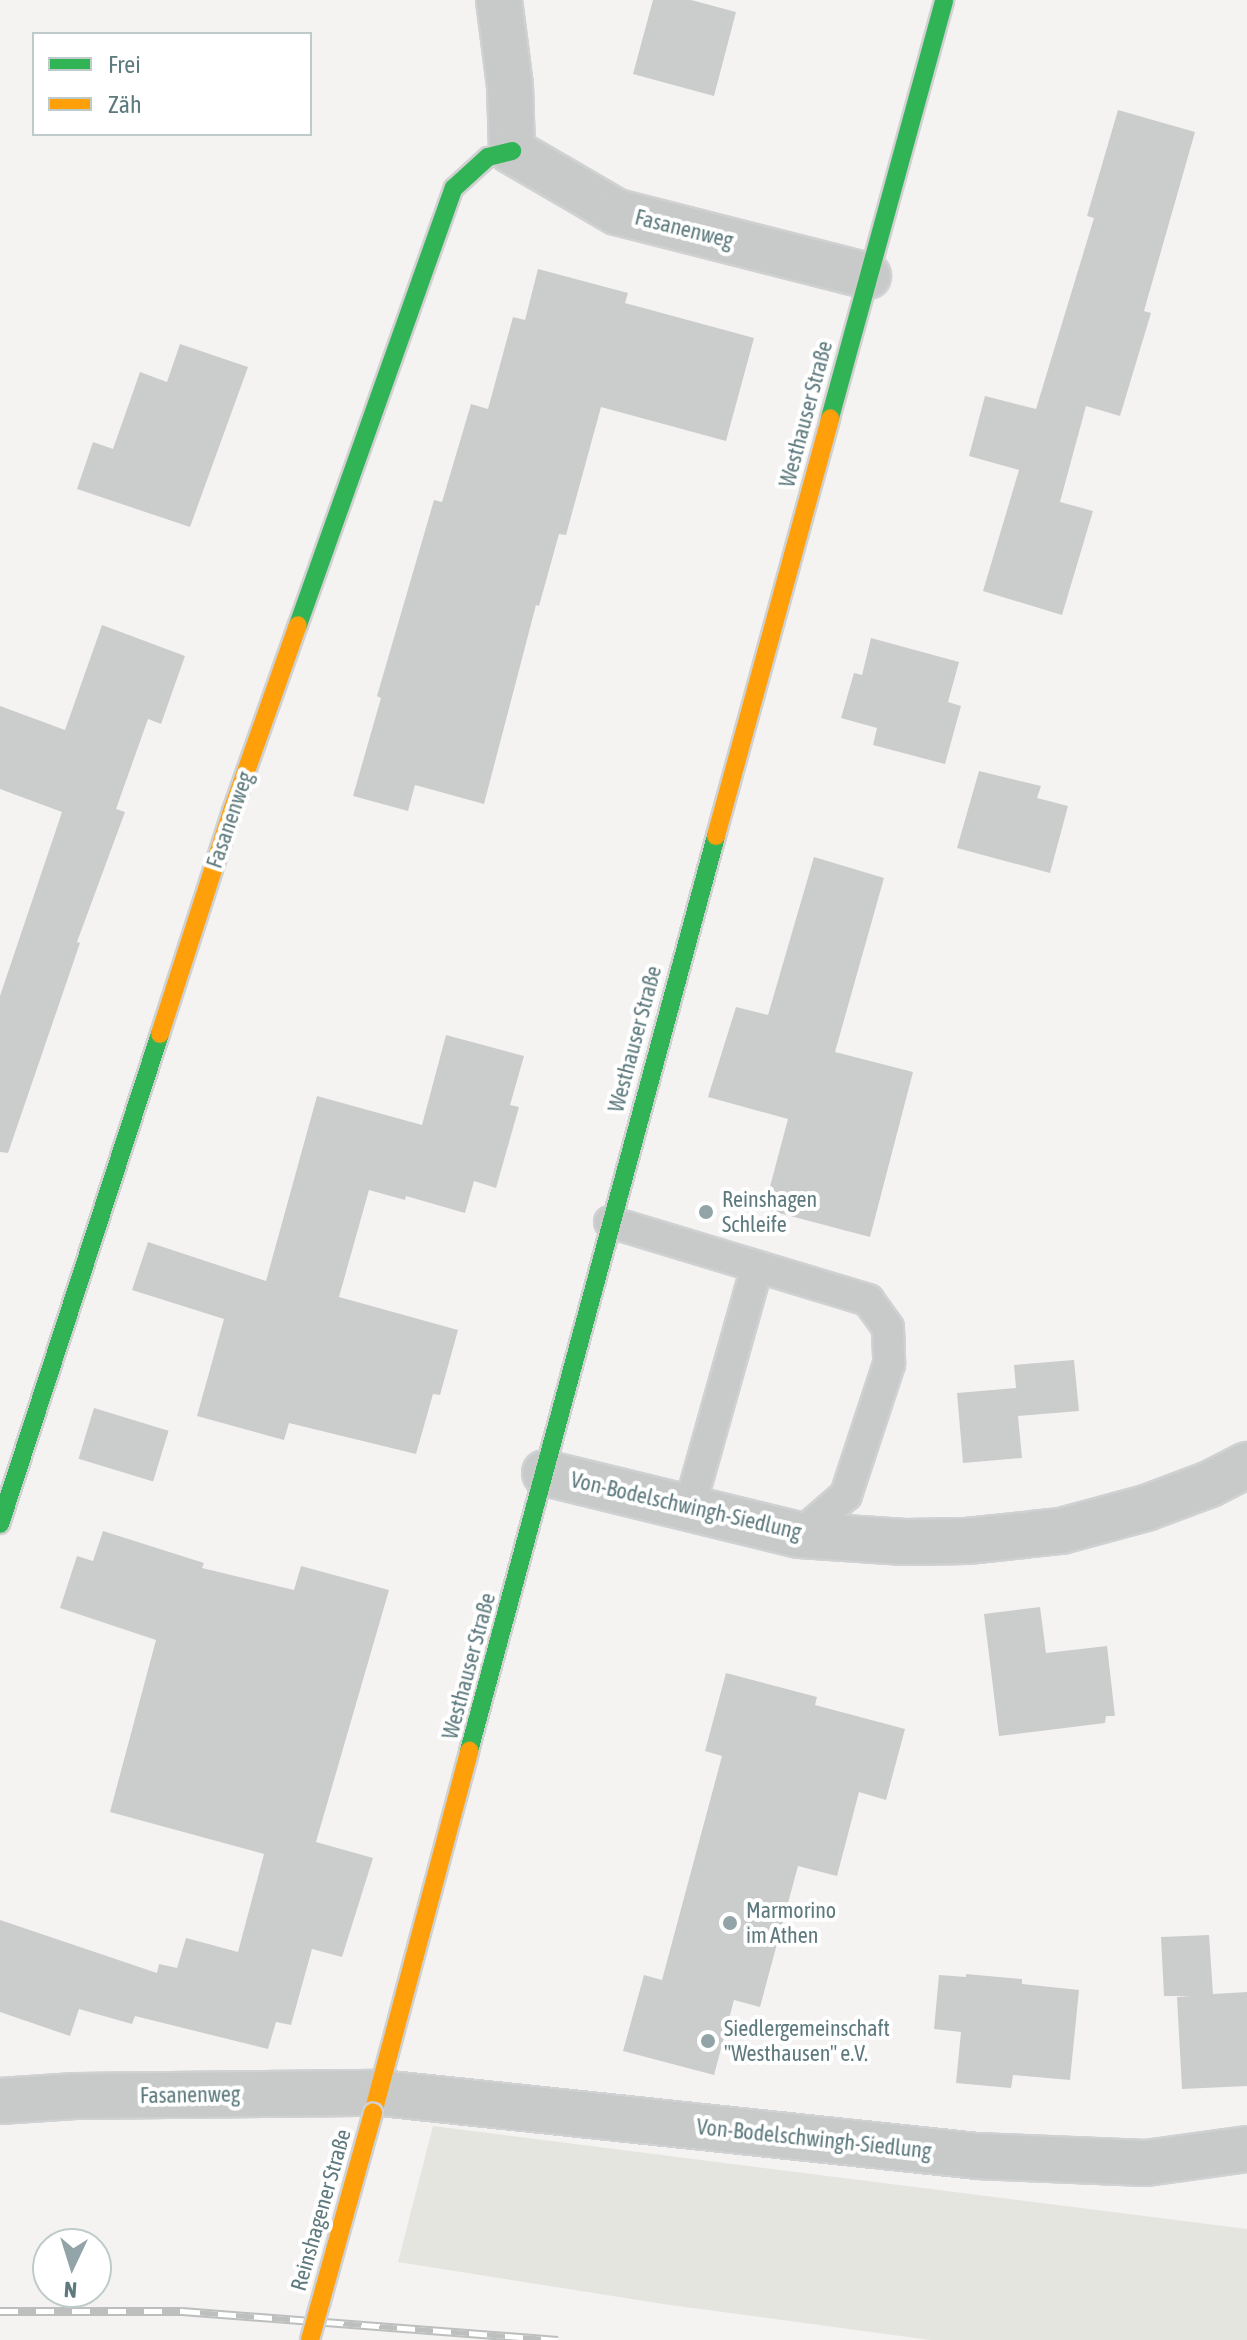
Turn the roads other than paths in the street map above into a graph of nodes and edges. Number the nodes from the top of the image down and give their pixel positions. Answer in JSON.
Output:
{"nodes":[{"id":1,"x":499,"y":0,"type":"edge"},
{"id":2,"x":944,"y":0,"type":"edge"},
{"id":3,"x":512,"y":151,"type":"junction"},
{"id":4,"x":868,"y":276,"type":"junction"},
{"id":5,"x":610,"y":1222,"type":"junction"},
{"id":6,"x":757,"y":1267,"type":"junction"},
{"id":7,"x":1247,"y":1465,"type":"edge"},
{"id":8,"x":545,"y":1473,"type":"junction"},
{"id":9,"x":689,"y":1509,"type":"junction"},
{"id":10,"x":0,"y":1524,"type":"edge"},
{"id":11,"x":800,"y":1535,"type":"junction"},
{"id":12,"x":0,"y":2101,"type":"edge"},
{"id":13,"x":377,"y":2103,"type":"junction"},
{"id":14,"x":1247,"y":2149,"type":"edge"},
{"id":15,"x":310,"y":2340,"type":"edge"}],
"edges":[{"from":1,"to":3,"type":"street"},
{"from":2,"to":4,"type":"main road","name":"Westhauser Straße"},
{"from":3,"to":4,"type":"street","name":"Fasanenweg"},
{"from":3,"to":10,"type":"main road","name":"Fasanenweg"},
{"from":4,"to":5,"type":"main road","name":"Westhauser Straße"},
{"from":5,"to":6,"type":"lane"},
{"from":5,"to":8,"type":"main road","name":"Westhauser Straße"},
{"from":6,"to":9,"type":"lane"},
{"from":6,"to":11,"type":"lane"},
{"from":7,"to":11,"type":"street","name":"Von-Bodelschwingh-Siedlung"},
{"from":8,"to":9,"type":"street","name":"Von-Bodelschwingh-Siedlung"},
{"from":8,"to":13,"type":"main road","name":"Westhauser Straße"},
{"from":9,"to":11,"type":"street","name":"Von-Bodelschwingh-Siedlung"},
{"from":12,"to":13,"type":"street","name":"Fasanenweg"},
{"from":13,"to":14,"type":"street","name":"Von-Bodelschwingh-Siedlung"},
{"from":13,"to":15,"type":"main road","name":"Reinshagener Straße","bridge":true}]}
